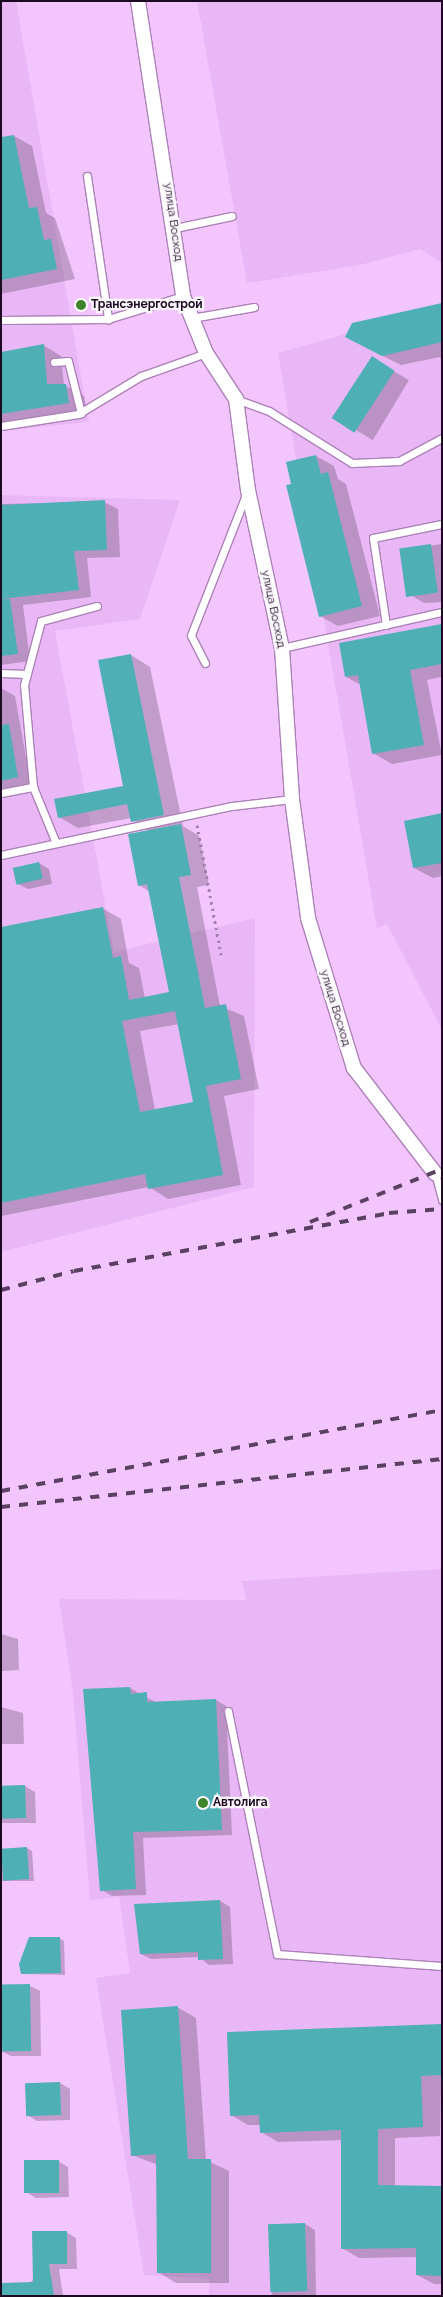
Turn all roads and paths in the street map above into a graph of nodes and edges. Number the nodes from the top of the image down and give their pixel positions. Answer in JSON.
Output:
{"nodes":[{"id":1,"x":138,"y":1,"type":"edge"},
{"id":2,"x":87,"y":176,"type":"dead end"},
{"id":3,"x":232,"y":216,"type":"dead end"},
{"id":4,"x":176,"y":228,"type":"junction"},
{"id":5,"x":183,"y":296,"type":"junction"},
{"id":6,"x":254,"y":307,"type":"dead end"},
{"id":7,"x":192,"y":318,"type":"junction"},
{"id":8,"x":108,"y":319,"type":"junction"},
{"id":9,"x":1,"y":320,"type":"edge"},
{"id":10,"x":206,"y":353,"type":"junction"},
{"id":11,"x":54,"y":362,"type":"dead end"},
{"id":12,"x":236,"y":398,"type":"junction"},
{"id":13,"x":81,"y":413,"type":"junction"},
{"id":14,"x":1,"y":426,"type":"edge"},
{"id":15,"x":442,"y":438,"type":"edge"},
{"id":16,"x":248,"y":490,"type":"junction"},
{"id":17,"x":442,"y":524,"type":"edge"},
{"id":18,"x":98,"y":606,"type":"dead end"},
{"id":19,"x":442,"y":612,"type":"edge"},
{"id":20,"x":386,"y":625,"type":"junction"},
{"id":21,"x":282,"y":648,"type":"junction"},
{"id":22,"x":205,"y":663,"type":"dead end"},
{"id":23,"x":1,"y":672,"type":"edge"},
{"id":24,"x":27,"y":674,"type":"junction"},
{"id":25,"x":33,"y":787,"type":"junction"},
{"id":26,"x":1,"y":793,"type":"edge"},
{"id":27,"x":292,"y":799,"type":"junction"},
{"id":28,"x":195,"y":815,"type":"junction"},
{"id":29,"x":56,"y":843,"type":"junction"},
{"id":30,"x":1,"y":855,"type":"edge"},
{"id":31,"x":221,"y":955,"type":"dead end"},
{"id":32,"x":435,"y":1173,"type":"joint"},
{"id":33,"x":442,"y":1200,"type":"edge"},
{"id":34,"x":228,"y":1711,"type":"dead end"},
{"id":35,"x":442,"y":1966,"type":"edge"}],
"edges":[{"from":1,"to":4,"type":"street","name":"улица Восход"},
{"from":2,"to":8,"type":"lane"},
{"from":3,"to":4,"type":"lane"},
{"from":4,"to":5,"type":"street","name":"улица Восход"},
{"from":5,"to":7,"type":"street","name":"улица Восход"},
{"from":5,"to":8,"type":"lane"},
{"from":6,"to":7,"type":"lane"},
{"from":7,"to":10,"type":"street","name":"улица Восход"},
{"from":8,"to":9,"type":"lane"},
{"from":10,"to":12,"type":"street","name":"улица Восход"},
{"from":10,"to":13,"type":"lane"},
{"from":11,"to":13,"type":"lane"},
{"from":12,"to":15,"type":"lane"},
{"from":12,"to":16,"type":"street","name":"улица Восход"},
{"from":13,"to":14,"type":"lane"},
{"from":16,"to":21,"type":"street","name":"улица Восход"},
{"from":16,"to":22,"type":"lane"},
{"from":17,"to":20,"type":"lane"},
{"from":18,"to":24,"type":"lane"},
{"from":19,"to":20,"type":"lane"},
{"from":20,"to":21,"type":"lane"},
{"from":21,"to":27,"type":"street","name":"улица Восход"},
{"from":23,"to":24,"type":"lane"},
{"from":24,"to":25,"type":"lane"},
{"from":25,"to":26,"type":"lane"},
{"from":25,"to":29,"type":"lane"},
{"from":27,"to":28,"type":"lane"},
{"from":27,"to":32,"type":"street","name":"улица Восход"},
{"from":28,"to":29,"type":"lane"},
{"from":28,"to":31,"type":"path"},
{"from":29,"to":30,"type":"lane"},
{"from":32,"to":33,"type":"lane","name":"улица Восход"},
{"from":34,"to":35,"type":"lane"}]}
